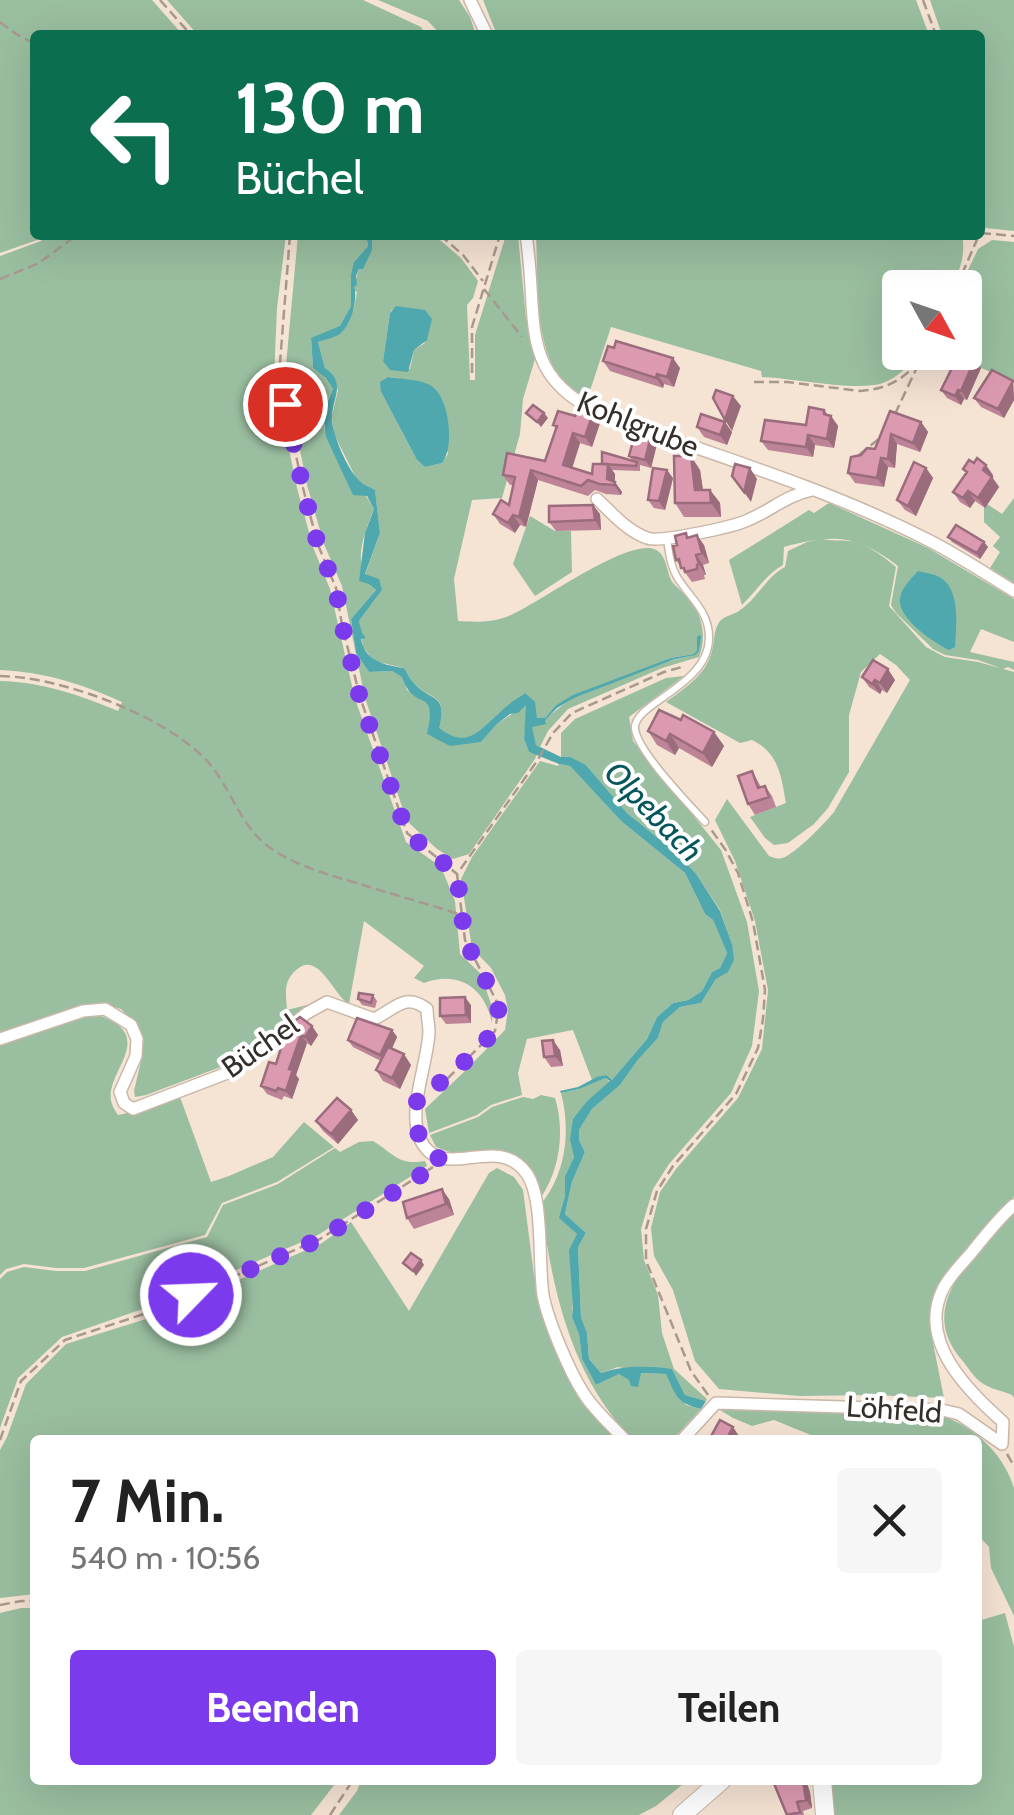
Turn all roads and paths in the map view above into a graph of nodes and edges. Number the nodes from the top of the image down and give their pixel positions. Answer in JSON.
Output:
{"nodes":[{"id":1,"x":160,"y":0,"type":"edge"},
{"id":2,"x":923,"y":0,"type":"edge"},
{"id":3,"x":471,"y":1,"type":"edge"},
{"id":4,"x":0,"y":22,"type":"edge"},
{"id":5,"x":186,"y":30,"type":"edge"},
{"id":6,"x":484,"y":30,"type":"edge"},
{"id":7,"x":934,"y":30,"type":"edge"},
{"id":8,"x":30,"y":41,"type":"edge"},
{"id":9,"x":985,"y":234,"type":"edge"},
{"id":10,"x":1014,"y":236,"type":"edge"},
{"id":11,"x":70,"y":240,"type":"edge"},
{"id":12,"x":290,"y":240,"type":"edge"},
{"id":13,"x":446,"y":240,"type":"edge"},
{"id":14,"x":498,"y":240,"type":"edge"},
{"id":15,"x":526,"y":240,"type":"edge"},
{"id":16,"x":977,"y":240,"type":"edge"},
{"id":17,"x":964,"y":270,"type":"edge"},
{"id":18,"x":0,"y":279,"type":"edge"},
{"id":19,"x":484,"y":286,"type":"junction"},
{"id":20,"x":524,"y":341,"type":"dead end"},
{"id":21,"x":910,"y":370,"type":"edge"},
{"id":22,"x":916,"y":370,"type":"edge"},
{"id":23,"x":472,"y":372,"type":"dead end"},
{"id":24,"x":754,"y":382,"type":"dead end"},
{"id":25,"x":894,"y":417,"type":"edge"},
{"id":26,"x":884,"y":435,"type":"edge"},
{"id":27,"x":854,"y":459,"type":"edge"},
{"id":28,"x":812,"y":490,"type":"junction"},
{"id":29,"x":597,"y":499,"type":"dead end"},
{"id":30,"x":666,"y":538,"type":"junction"},
{"id":31,"x":1014,"y":591,"type":"edge"},
{"id":32,"x":703,"y":661,"type":"junction"},
{"id":33,"x":0,"y":676,"type":"edge"},
{"id":34,"x":705,"y":822,"type":"joint"},
{"id":35,"x":457,"y":874,"type":"junction"},
{"id":36,"x":460,"y":914,"type":"junction"},
{"id":37,"x":0,"y":1039,"type":"edge"},
{"id":38,"x":417,"y":1095,"type":"junction"},
{"id":39,"x":443,"y":1161,"type":"junction"},
{"id":40,"x":1014,"y":1205,"type":"edge"},
{"id":41,"x":712,"y":1408,"type":"junction"},
{"id":42,"x":621,"y":1435,"type":"edge"},
{"id":43,"x":687,"y":1435,"type":"edge"},
{"id":44,"x":0,"y":1440,"type":"edge"},
{"id":45,"x":30,"y":1602,"type":"edge"},
{"id":46,"x":0,"y":1605,"type":"edge"},
{"id":47,"x":350,"y":1785,"type":"edge"},
{"id":48,"x":716,"y":1785,"type":"edge"},
{"id":49,"x":822,"y":1785,"type":"edge"},
{"id":50,"x":330,"y":1815,"type":"edge"},
{"id":51,"x":682,"y":1815,"type":"edge"},
{"id":52,"x":825,"y":1815,"type":"edge"}],
"edges":[{"from":1,"to":5,"type":"path"},
{"from":2,"to":7,"type":"path"},
{"from":3,"to":6,"type":"street"},
{"from":4,"to":8,"type":"path"},
{"from":9,"to":10,"type":"path"},
{"from":11,"to":18,"type":"path"},
{"from":12,"to":35,"type":"path"},
{"from":13,"to":19,"type":"path"},
{"from":14,"to":19,"type":"path"},
{"from":15,"to":28,"type":"street","name":"Kohlgrube"},
{"from":16,"to":17,"type":"path"},
{"from":19,"to":20,"type":"path"},
{"from":19,"to":23,"type":"path"},
{"from":21,"to":24,"type":"path"},
{"from":22,"to":25,"type":"path"},
{"from":26,"to":27,"type":"path"},
{"from":28,"to":30,"type":"street"},
{"from":28,"to":31,"type":"street","name":"Kohlgrube"},
{"from":29,"to":30,"type":"street"},
{"from":30,"to":32,"type":"lane"},
{"from":32,"to":34,"type":"lane"},
{"from":32,"to":35,"type":"path"},
{"from":33,"to":36,"type":"path"},
{"from":34,"to":41,"type":"path"},
{"from":35,"to":36,"type":"path"},
{"from":36,"to":38,"type":"path"},
{"from":37,"to":38,"type":"street","name":"Büchel"},
{"from":38,"to":39,"type":"street","name":"Büchel"},
{"from":39,"to":42,"type":"street"},
{"from":39,"to":44,"type":"path"},
{"from":40,"to":41,"type":"street","name":"Löhfeld"},
{"from":41,"to":43,"type":"street"},
{"from":45,"to":46,"type":"path"},
{"from":47,"to":50,"type":"path"},
{"from":48,"to":51,"type":"street"},
{"from":49,"to":52,"type":"street"}]}
